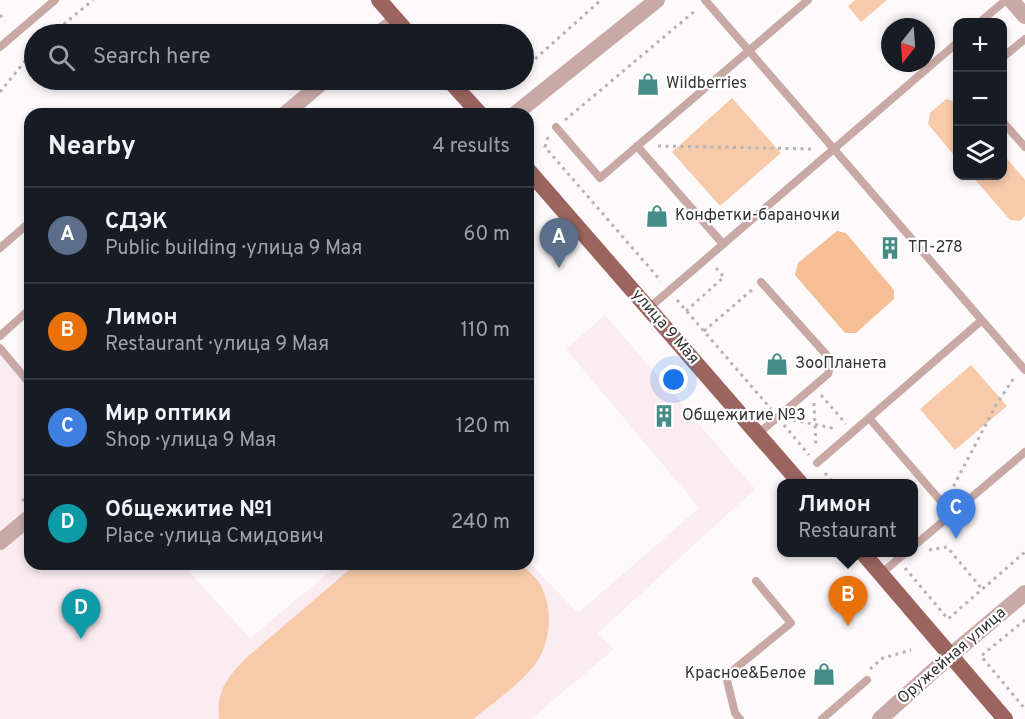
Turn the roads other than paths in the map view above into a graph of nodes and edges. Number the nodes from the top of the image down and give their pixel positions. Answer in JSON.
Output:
{"nodes":[{"id":1,"x":55,"y":0,"type":"edge"},
{"id":2,"x":379,"y":0,"type":"edge"},
{"id":3,"x":657,"y":0,"type":"edge"},
{"id":4,"x":808,"y":0,"type":"edge"},
{"id":5,"x":1006,"y":0,"type":"edge"},
{"id":6,"x":1011,"y":0,"type":"edge"},
{"id":7,"x":705,"y":1,"type":"edge"},
{"id":8,"x":1025,"y":16,"type":"edge"},
{"id":9,"x":985,"y":18,"type":"edge"},
{"id":10,"x":396,"y":20,"type":"junction"},
{"id":11,"x":27,"y":24,"type":"edge"},
{"id":12,"x":391,"y":24,"type":"edge"},
{"id":13,"x":400,"y":24,"type":"edge"},
{"id":14,"x":24,"y":26,"type":"edge"},
{"id":15,"x":1025,"y":39,"type":"edge"},
{"id":16,"x":953,"y":45,"type":"edge"},
{"id":17,"x":0,"y":47,"type":"edge"},
{"id":18,"x":748,"y":51,"type":"junction"},
{"id":19,"x":1007,"y":54,"type":"edge"},
{"id":20,"x":313,"y":90,"type":"edge"},
{"id":21,"x":458,"y":90,"type":"edge"},
{"id":22,"x":292,"y":108,"type":"edge"},
{"id":23,"x":475,"y":108,"type":"edge"},
{"id":24,"x":522,"y":108,"type":"edge"},
{"id":25,"x":1006,"y":126,"type":"edge"},
{"id":26,"x":556,"y":127,"type":"road end"},
{"id":27,"x":637,"y":146,"type":"junction"},
{"id":28,"x":1025,"y":147,"type":"edge"},
{"id":29,"x":833,"y":149,"type":"junction"},
{"id":30,"x":534,"y":177,"type":"edge"},
{"id":31,"x":24,"y":227,"type":"edge"},
{"id":32,"x":723,"y":244,"type":"junction"},
{"id":33,"x":0,"y":248,"type":"edge"},
{"id":34,"x":761,"y":282,"type":"road end"},
{"id":35,"x":649,"y":308,"type":"junction"},
{"id":36,"x":24,"y":314,"type":"edge"},
{"id":37,"x":982,"y":320,"type":"junction"},
{"id":38,"x":0,"y":336,"type":"edge"},
{"id":39,"x":0,"y":348,"type":"edge"},
{"id":40,"x":1024,"y":367,"type":"edge"},
{"id":41,"x":24,"y":377,"type":"edge"},
{"id":42,"x":869,"y":418,"type":"junction"},
{"id":43,"x":758,"y":434,"type":"junction"},
{"id":44,"x":1025,"y":452,"type":"edge"},
{"id":45,"x":817,"y":463,"type":"road end"},
{"id":46,"x":797,"y":479,"type":"edge"},
{"id":47,"x":952,"y":514,"type":"junction"},
{"id":48,"x":24,"y":522,"type":"edge"},
{"id":49,"x":0,"y":542,"type":"edge"},
{"id":50,"x":918,"y":543,"type":"edge"},
{"id":51,"x":865,"y":557,"type":"edge"},
{"id":52,"x":901,"y":557,"type":"edge"},
{"id":53,"x":880,"y":574,"type":"junction"},
{"id":54,"x":756,"y":581,"type":"dead end"},
{"id":55,"x":1025,"y":593,"type":"edge"},
{"id":56,"x":950,"y":656,"type":"junction"},
{"id":57,"x":867,"y":680,"type":"dead end"},
{"id":58,"x":741,"y":719,"type":"edge"},
{"id":59,"x":822,"y":719,"type":"edge"},
{"id":60,"x":880,"y":719,"type":"edge"},
{"id":61,"x":1005,"y":719,"type":"edge"}],
"edges":[{"from":1,"to":11,"type":"lane"},
{"from":2,"to":10,"type":"main road"},
{"from":3,"to":24,"type":"street"},
{"from":4,"to":18,"type":"lane"},
{"from":5,"to":9,"type":"lane"},
{"from":6,"to":8,"type":"street"},
{"from":7,"to":18,"type":"lane"},
{"from":10,"to":12,"type":"street"},
{"from":10,"to":13,"type":"main road"},
{"from":14,"to":17,"type":"lane"},
{"from":15,"to":19,"type":"lane"},
{"from":16,"to":29,"type":"lane"},
{"from":18,"to":27,"type":"lane"},
{"from":18,"to":29,"type":"lane"},
{"from":20,"to":22,"type":"street"},
{"from":21,"to":23,"type":"main road"},
{"from":25,"to":28,"type":"lane"},
{"from":26,"to":27,"type":"lane"},
{"from":27,"to":32,"type":"lane"},
{"from":29,"to":32,"type":"lane"},
{"from":29,"to":37,"type":"lane"},
{"from":30,"to":35,"type":"main road","name":"улица 9 Мая"},
{"from":31,"to":33,"type":"lane"},
{"from":32,"to":35,"type":"lane"},
{"from":34,"to":43,"type":"lane"},
{"from":35,"to":43,"type":"main road","name":"улица 9 Мая"},
{"from":36,"to":38,"type":"lane"},
{"from":37,"to":40,"type":"lane"},
{"from":37,"to":42,"type":"lane"},
{"from":39,"to":41,"type":"lane"},
{"from":42,"to":45,"type":"lane"},
{"from":42,"to":47,"type":"lane"},
{"from":43,"to":46,"type":"main road","name":"улица 9 Мая"},
{"from":44,"to":47,"type":"lane"},
{"from":47,"to":50,"type":"lane"},
{"from":48,"to":49,"type":"street"},
{"from":51,"to":53,"type":"main road"},
{"from":52,"to":53,"type":"lane"},
{"from":53,"to":56,"type":"main road"},
{"from":54,"to":58,"type":"lane"},
{"from":55,"to":56,"type":"street","name":"Оружейная улица"},
{"from":56,"to":60,"type":"street","name":"Оружейная улица"},
{"from":56,"to":61,"type":"main road"},
{"from":57,"to":59,"type":"lane"}]}
